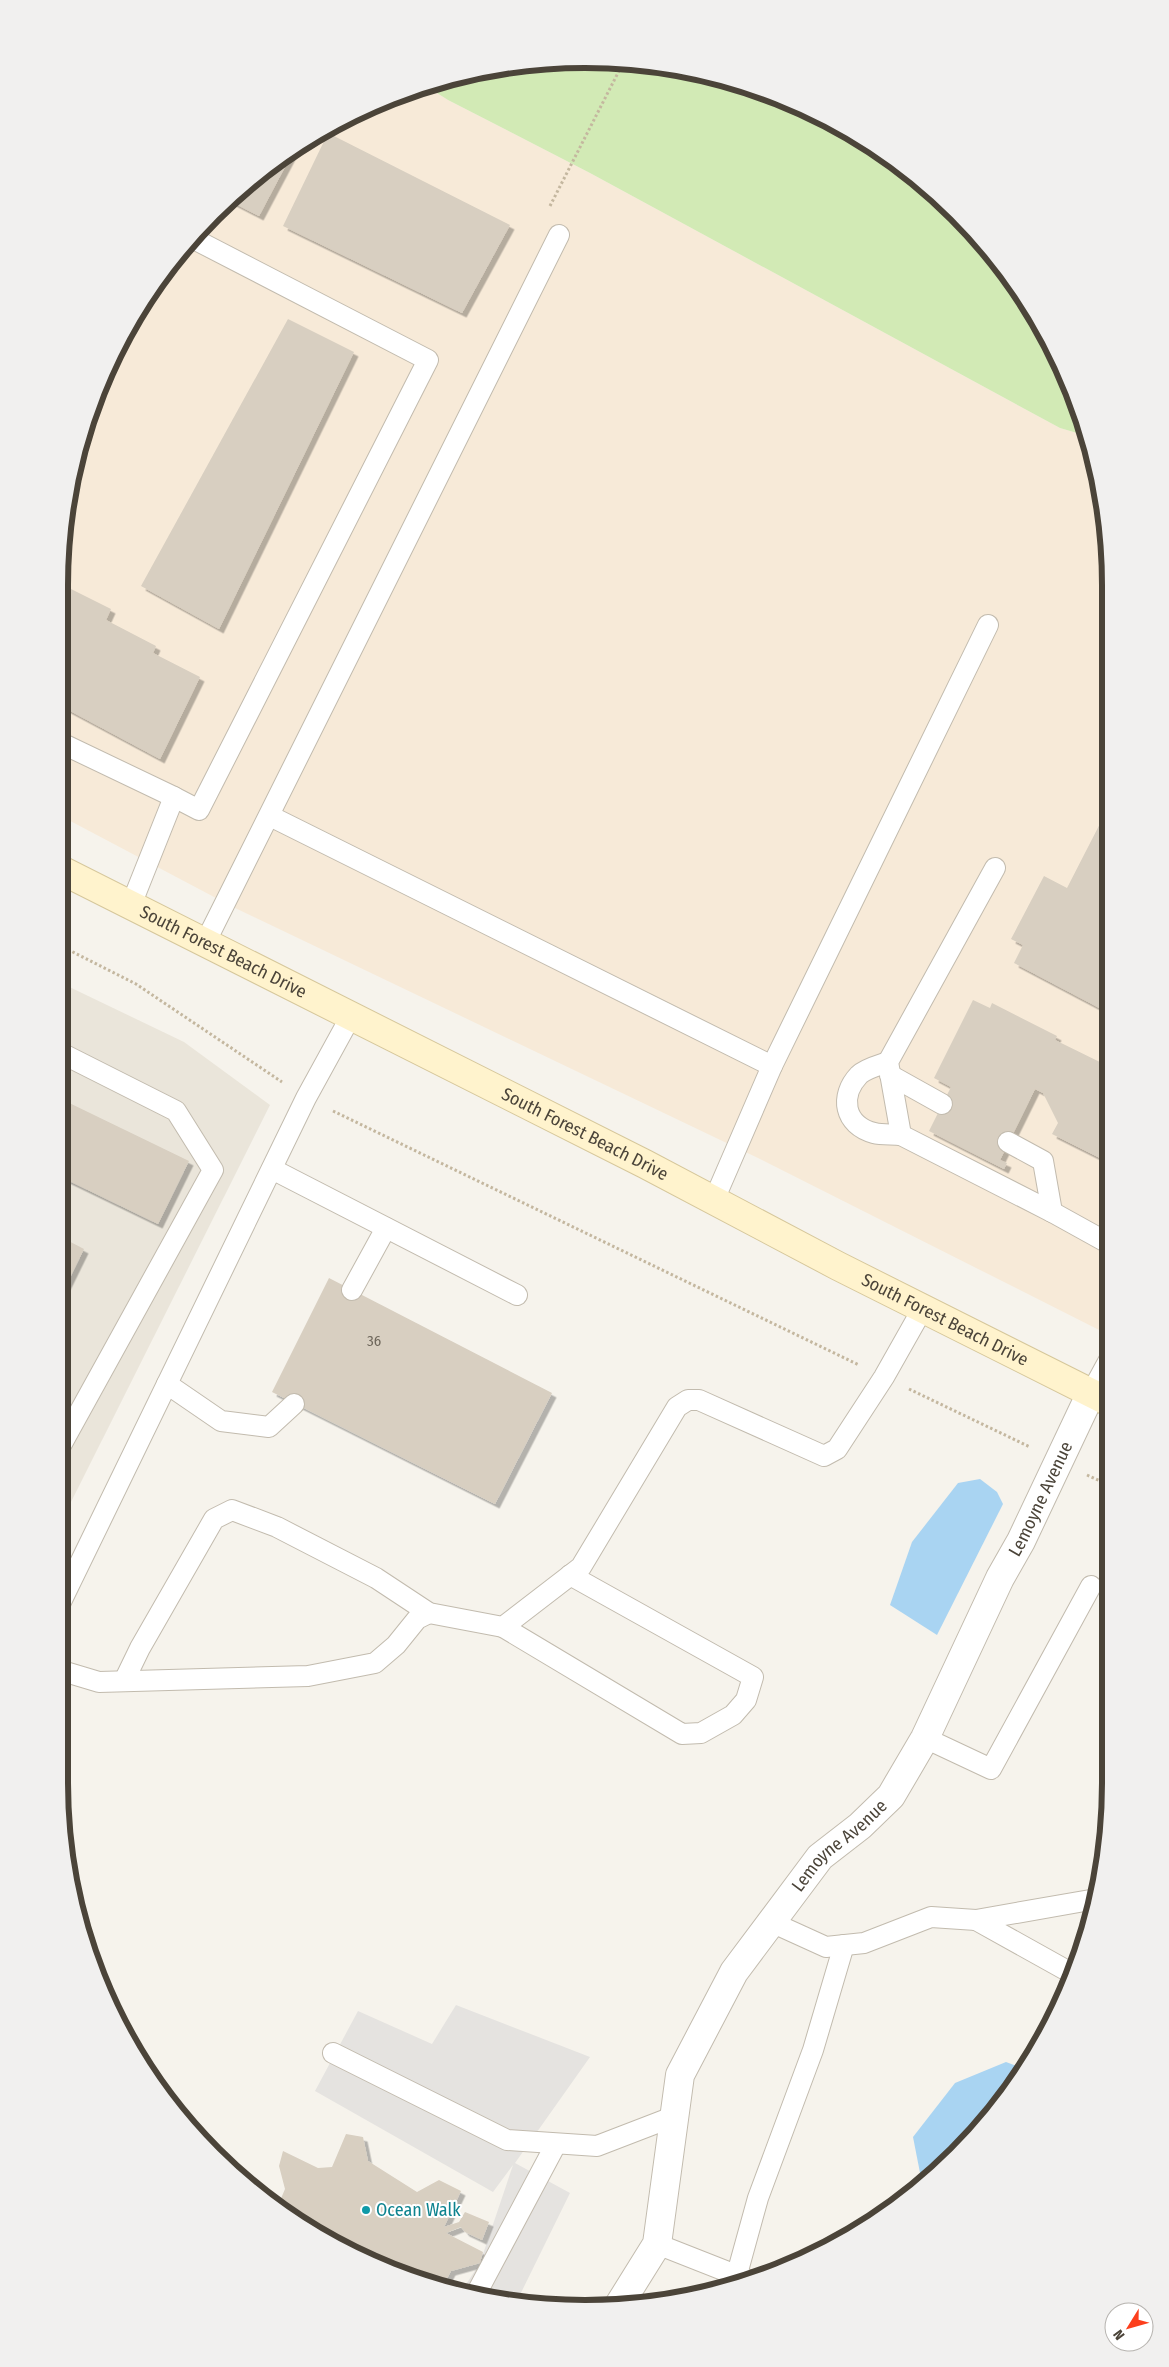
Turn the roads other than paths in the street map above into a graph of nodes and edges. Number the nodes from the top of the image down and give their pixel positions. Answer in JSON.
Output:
{"nodes":[{"id":1,"x":560,"y":235,"type":"dead end"},
{"id":2,"x":198,"y":241,"type":"edge"},
{"id":3,"x":988,"y":625,"type":"dead end"},
{"id":4,"x":68,"y":746,"type":"edge"},
{"id":5,"x":174,"y":796,"type":"junction"},
{"id":6,"x":270,"y":816,"type":"junction"},
{"id":7,"x":995,"y":868,"type":"dead end"},
{"id":8,"x":68,"y":874,"type":"edge"},
{"id":9,"x":131,"y":905,"type":"junction"},
{"id":10,"x":205,"y":943,"type":"junction"},
{"id":11,"x":351,"y":1016,"type":"junction"},
{"id":12,"x":68,"y":1057,"type":"edge"},
{"id":13,"x":772,"y":1066,"type":"junction"},
{"id":14,"x":889,"y":1068,"type":"junction"},
{"id":15,"x":942,"y":1104,"type":"dead end"},
{"id":16,"x":901,"y":1135,"type":"junction"},
{"id":17,"x":1008,"y":1142,"type":"dead end"},
{"id":18,"x":272,"y":1170,"type":"junction"},
{"id":19,"x":714,"y":1200,"type":"junction"},
{"id":20,"x":1052,"y":1212,"type":"junction"},
{"id":21,"x":386,"y":1228,"type":"junction"},
{"id":22,"x":1102,"y":1240,"type":"edge"},
{"id":23,"x":352,"y":1290,"type":"dead end"},
{"id":24,"x":517,"y":1296,"type":"dead end"},
{"id":25,"x":923,"y":1308,"type":"junction"},
{"id":26,"x":167,"y":1384,"type":"junction"},
{"id":27,"x":1100,"y":1397,"type":"edge"},
{"id":28,"x":294,"y":1404,"type":"dead end"},
{"id":29,"x":68,"y":1433,"type":"edge"},
{"id":30,"x":570,"y":1575,"type":"junction"},
{"id":31,"x":1091,"y":1586,"type":"dead end"},
{"id":32,"x":68,"y":1588,"type":"edge"},
{"id":33,"x":429,"y":1613,"type":"junction"},
{"id":34,"x":503,"y":1627,"type":"junction"},
{"id":35,"x":68,"y":1673,"type":"edge"},
{"id":36,"x":124,"y":1681,"type":"junction"},
{"id":37,"x":925,"y":1738,"type":"junction"},
{"id":38,"x":1088,"y":1900,"type":"edge"},
{"id":39,"x":976,"y":1920,"type":"junction"},
{"id":40,"x":771,"y":1922,"type":"junction"},
{"id":41,"x":844,"y":1945,"type":"junction"},
{"id":42,"x":1066,"y":1970,"type":"edge"},
{"id":43,"x":333,"y":2053,"type":"dead end"},
{"id":44,"x":674,"y":2116,"type":"junction"},
{"id":45,"x":556,"y":2144,"type":"junction"},
{"id":46,"x":657,"y":2244,"type":"junction"},
{"id":47,"x":742,"y":2275,"type":"edge"},
{"id":48,"x":733,"y":2277,"type":"edge"},
{"id":49,"x":479,"y":2289,"type":"edge"},
{"id":50,"x":624,"y":2297,"type":"edge"}],
"edges":[{"from":1,"to":6,"type":"lane"},
{"from":2,"to":5,"type":"lane"},
{"from":3,"to":13,"type":"lane"},
{"from":4,"to":5,"type":"lane"},
{"from":5,"to":9,"type":"lane"},
{"from":6,"to":10,"type":"lane"},
{"from":6,"to":13,"type":"lane"},
{"from":7,"to":14,"type":"lane"},
{"from":8,"to":9,"type":"street","name":"South Forest Beach Drive"},
{"from":9,"to":10,"type":"street","name":"South Forest Beach Drive"},
{"from":10,"to":11,"type":"street","name":"South Forest Beach Drive"},
{"from":11,"to":18,"type":"lane"},
{"from":11,"to":19,"type":"street","name":"South Forest Beach Drive"},
{"from":12,"to":29,"type":"lane"},
{"from":13,"to":19,"type":"lane"},
{"from":14,"to":15,"type":"lane"},
{"from":14,"to":16,"type":"lane"},
{"from":14,"to":16,"type":"lane"},
{"from":16,"to":20,"type":"lane"},
{"from":17,"to":20,"type":"lane"},
{"from":18,"to":21,"type":"lane"},
{"from":18,"to":26,"type":"lane"},
{"from":19,"to":25,"type":"street","name":"South Forest Beach Drive"},
{"from":20,"to":22,"type":"lane"},
{"from":21,"to":23,"type":"lane"},
{"from":21,"to":24,"type":"lane"},
{"from":25,"to":27,"type":"street","name":"South Forest Beach Drive"},
{"from":25,"to":30,"type":"lane"},
{"from":26,"to":28,"type":"lane"},
{"from":26,"to":32,"type":"lane"},
{"from":27,"to":37,"type":"street","name":"Lemoyne Avenue"},
{"from":30,"to":34,"type":"lane"},
{"from":30,"to":34,"type":"lane"},
{"from":31,"to":37,"type":"lane"},
{"from":33,"to":34,"type":"lane"},
{"from":33,"to":36,"type":"lane"},
{"from":33,"to":36,"type":"lane"},
{"from":35,"to":36,"type":"lane"},
{"from":37,"to":40,"type":"street","name":"Lemoyne Avenue"},
{"from":38,"to":39,"type":"lane"},
{"from":39,"to":41,"type":"lane"},
{"from":39,"to":42,"type":"lane"},
{"from":40,"to":41,"type":"lane"},
{"from":40,"to":44,"type":"street","name":"Lemoyne Avenue"},
{"from":41,"to":47,"type":"lane"},
{"from":43,"to":45,"type":"lane"},
{"from":44,"to":45,"type":"lane"},
{"from":44,"to":46,"type":"street","name":"Lemoyne Avenue"},
{"from":45,"to":49,"type":"lane"},
{"from":46,"to":48,"type":"lane"},
{"from":46,"to":50,"type":"street","name":"Lemoyne Avenue"}]}
